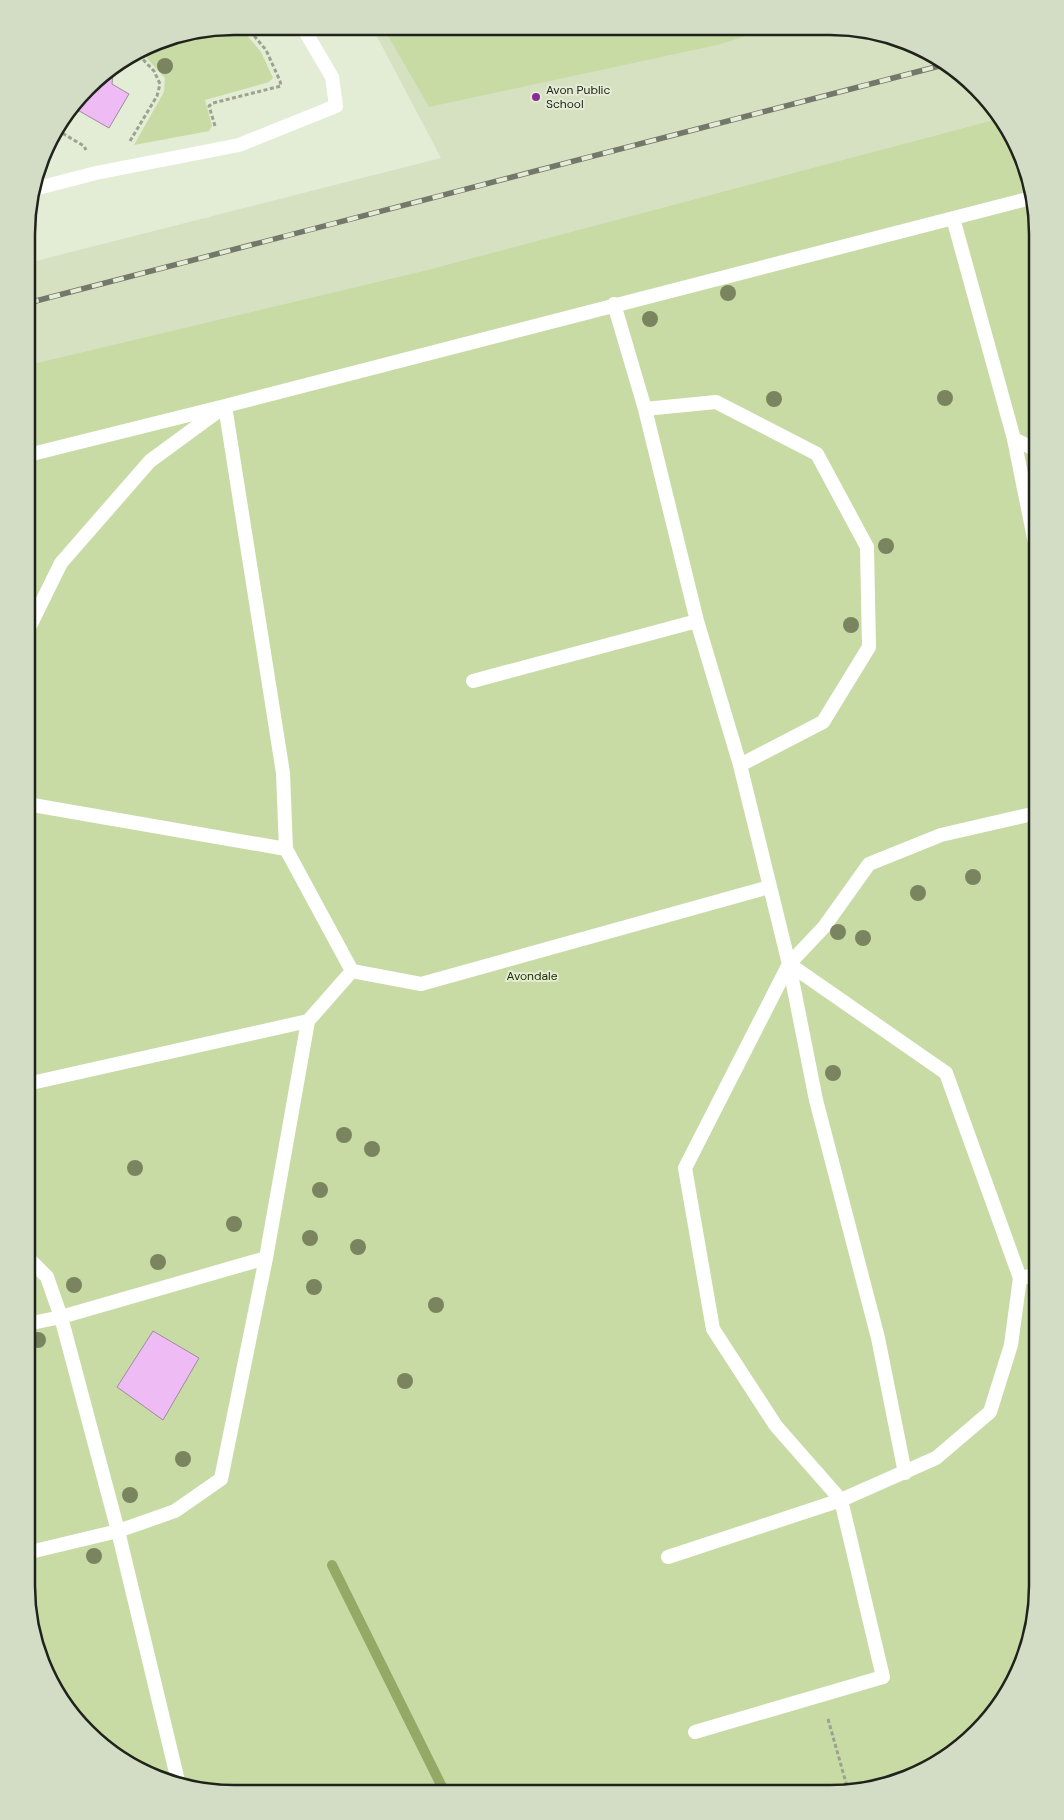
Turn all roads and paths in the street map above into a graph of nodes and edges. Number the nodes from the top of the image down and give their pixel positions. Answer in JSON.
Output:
{"nodes":[{"id":1,"x":254,"y":35,"type":"edge"},
{"id":2,"x":307,"y":35,"type":"edge"},
{"id":3,"x":142,"y":58,"type":"edge"},
{"id":4,"x":216,"y":129,"type":"dead end"},
{"id":5,"x":62,"y":133,"type":"edge"},
{"id":6,"x":127,"y":145,"type":"dead end"},
{"id":7,"x":89,"y":156,"type":"dead end"},
{"id":8,"x":41,"y":187,"type":"edge"},
{"id":9,"x":1026,"y":199,"type":"edge"},
{"id":10,"x":953,"y":218,"type":"junction"},
{"id":11,"x":614,"y":304,"type":"junction"},
{"id":12,"x":226,"y":406,"type":"junction"},
{"id":13,"x":645,"y":410,"type":"junction"},
{"id":14,"x":1014,"y":439,"type":"junction"},
{"id":15,"x":1029,"y":446,"type":"edge"},
{"id":16,"x":35,"y":453,"type":"edge"},
{"id":17,"x":1029,"y":513,"type":"edge"},
{"id":18,"x":35,"y":617,"type":"edge"},
{"id":19,"x":697,"y":621,"type":"junction"},
{"id":20,"x":473,"y":681,"type":"dead end"},
{"id":21,"x":740,"y":765,"type":"junction"},
{"id":22,"x":35,"y":805,"type":"edge"},
{"id":23,"x":1029,"y":815,"type":"edge"},
{"id":24,"x":286,"y":849,"type":"junction"},
{"id":25,"x":770,"y":887,"type":"junction"},
{"id":26,"x":789,"y":964,"type":"junction"},
{"id":27,"x":352,"y":971,"type":"junction"},
{"id":28,"x":308,"y":1021,"type":"junction"},
{"id":29,"x":35,"y":1082,"type":"edge"},
{"id":30,"x":266,"y":1258,"type":"junction"},
{"id":31,"x":35,"y":1266,"type":"edge"},
{"id":32,"x":1029,"y":1276,"type":"edge"},
{"id":33,"x":1020,"y":1278,"type":"junction"},
{"id":34,"x":61,"y":1317,"type":"junction"},
{"id":35,"x":35,"y":1322,"type":"edge"},
{"id":36,"x":905,"y":1473,"type":"junction"},
{"id":37,"x":841,"y":1500,"type":"junction"},
{"id":38,"x":118,"y":1531,"type":"junction"},
{"id":39,"x":35,"y":1551,"type":"edge"},
{"id":40,"x":668,"y":1557,"type":"dead end"},
{"id":41,"x":821,"y":1696,"type":"junction"},
{"id":42,"x":695,"y":1732,"type":"dead end"},
{"id":43,"x":177,"y":1776,"type":"edge"},
{"id":44,"x":846,"y":1784,"type":"edge"}],
"edges":[{"from":1,"to":4,"type":"path"},
{"from":2,"to":8,"type":"lane"},
{"from":3,"to":6,"type":"path"},
{"from":5,"to":7,"type":"path"},
{"from":9,"to":10,"type":"lane"},
{"from":10,"to":11,"type":"lane"},
{"from":10,"to":14,"type":"lane"},
{"from":11,"to":12,"type":"lane"},
{"from":11,"to":13,"type":"lane"},
{"from":12,"to":16,"type":"lane"},
{"from":12,"to":18,"type":"lane"},
{"from":12,"to":24,"type":"lane"},
{"from":13,"to":19,"type":"lane"},
{"from":13,"to":21,"type":"lane"},
{"from":14,"to":15,"type":"lane"},
{"from":14,"to":17,"type":"lane"},
{"from":19,"to":20,"type":"lane"},
{"from":19,"to":21,"type":"lane"},
{"from":21,"to":25,"type":"lane"},
{"from":22,"to":24,"type":"lane"},
{"from":23,"to":26,"type":"lane"},
{"from":24,"to":27,"type":"lane"},
{"from":25,"to":26,"type":"lane"},
{"from":25,"to":27,"type":"lane"},
{"from":26,"to":33,"type":"lane"},
{"from":26,"to":36,"type":"lane"},
{"from":26,"to":37,"type":"lane"},
{"from":27,"to":28,"type":"lane"},
{"from":28,"to":29,"type":"lane"},
{"from":28,"to":30,"type":"lane"},
{"from":30,"to":34,"type":"lane"},
{"from":30,"to":38,"type":"lane"},
{"from":31,"to":34,"type":"lane"},
{"from":32,"to":33,"type":"lane"},
{"from":33,"to":36,"type":"lane"},
{"from":34,"to":35,"type":"lane"},
{"from":34,"to":38,"type":"lane"},
{"from":36,"to":37,"type":"lane"},
{"from":37,"to":40,"type":"lane"},
{"from":37,"to":41,"type":"lane"},
{"from":38,"to":39,"type":"lane"},
{"from":38,"to":43,"type":"lane"},
{"from":41,"to":42,"type":"lane"},
{"from":41,"to":44,"type":"path"}]}
